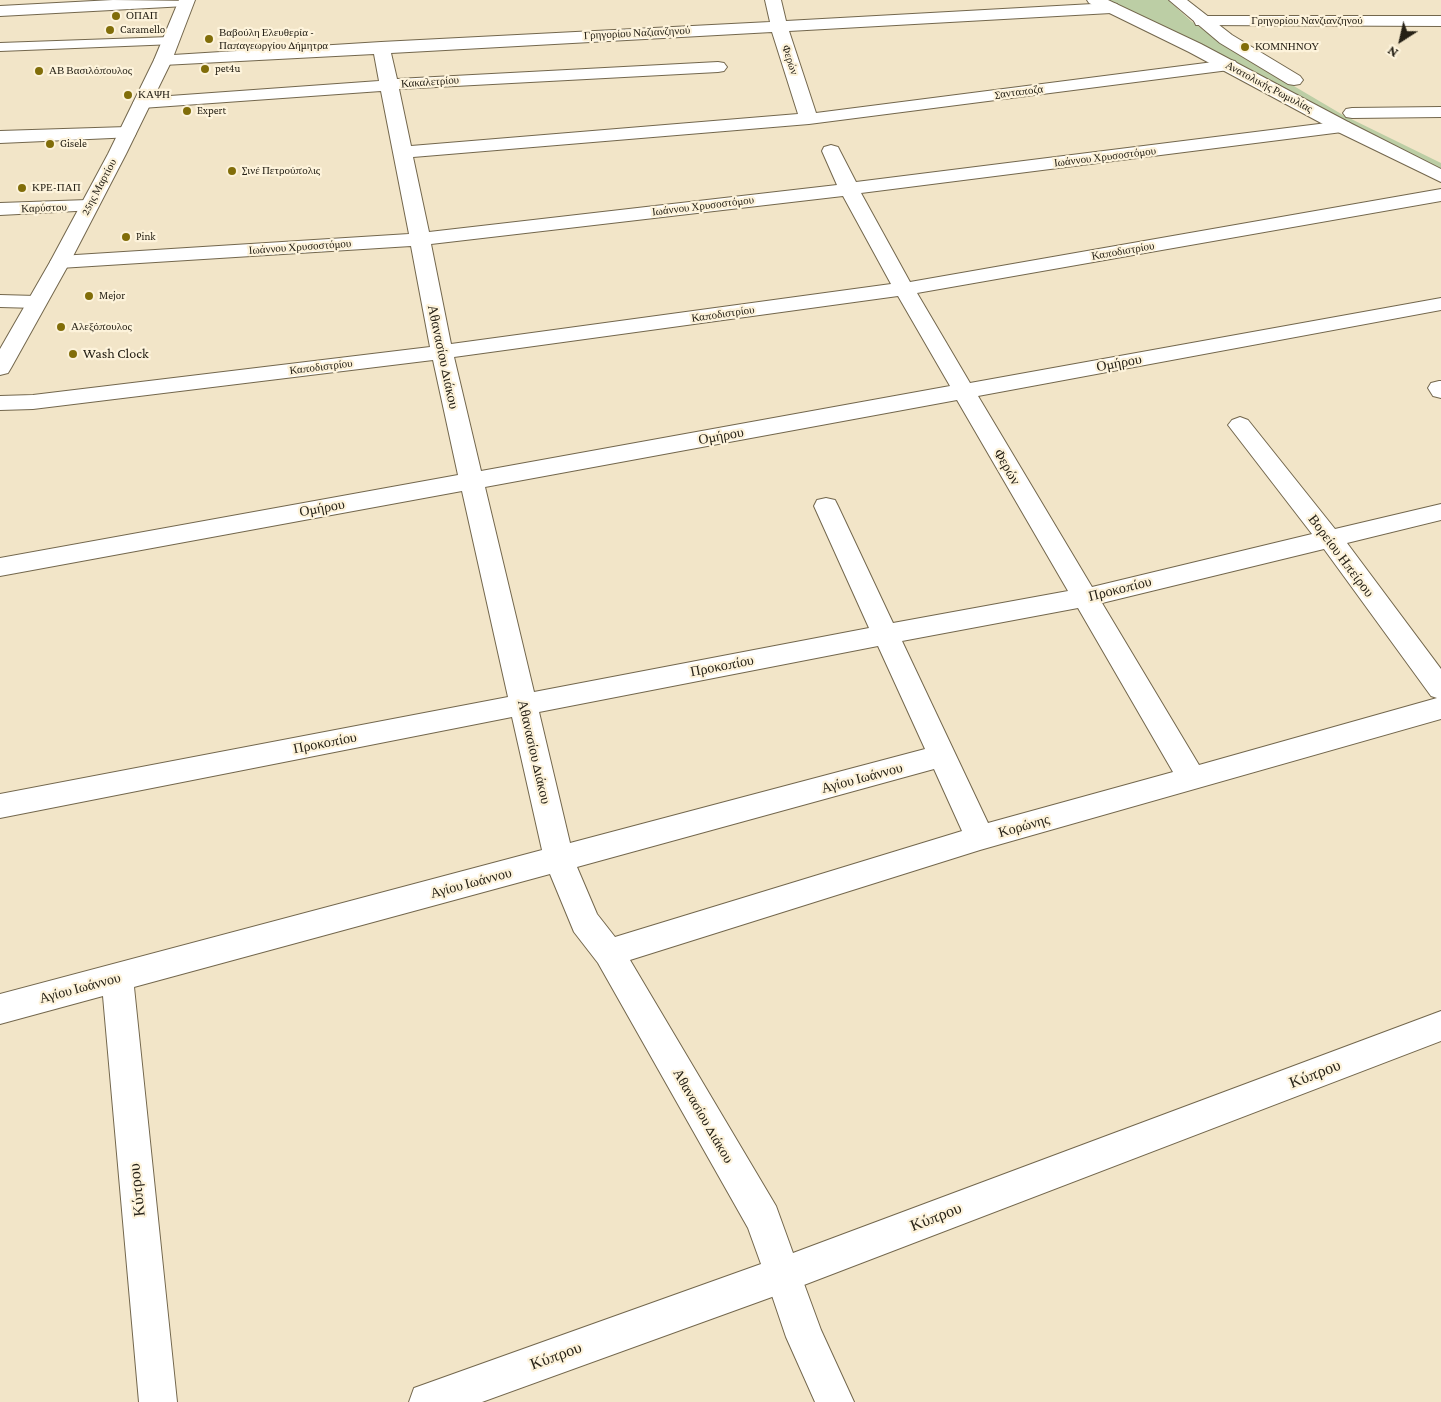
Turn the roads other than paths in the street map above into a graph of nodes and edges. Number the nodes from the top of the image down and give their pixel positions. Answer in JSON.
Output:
{"nodes":[{"id":1,"x":187,"y":0,"type":"edge"},
{"id":2,"x":773,"y":0,"type":"edge"},
{"id":3,"x":1177,"y":0,"type":"edge"},
{"id":4,"x":1103,"y":4,"type":"edge"},
{"id":5,"x":0,"y":11,"type":"edge"},
{"id":6,"x":1202,"y":21,"type":"junction"},
{"id":7,"x":1441,"y":21,"type":"edge"},
{"id":8,"x":779,"y":26,"type":"junction"},
{"id":9,"x":170,"y":41,"type":"junction"},
{"id":10,"x":0,"y":47,"type":"edge"},
{"id":11,"x":381,"y":47,"type":"junction"},
{"id":12,"x":163,"y":60,"type":"junction"},
{"id":13,"x":1228,"y":65,"type":"junction"},
{"id":14,"x":718,"y":67,"type":"dead end"},
{"id":15,"x":389,"y":85,"type":"junction"},
{"id":16,"x":1311,"y":90,"type":"dead end"},
{"id":17,"x":142,"y":103,"type":"junction"},
{"id":18,"x":1336,"y":104,"type":"dead end"},
{"id":19,"x":1441,"y":112,"type":"edge"},
{"id":20,"x":808,"y":119,"type":"junction"},
{"id":21,"x":1347,"y":120,"type":"junction"},
{"id":22,"x":127,"y":133,"type":"junction"},
{"id":23,"x":0,"y":137,"type":"edge"},
{"id":24,"x":831,"y":151,"type":"dead end"},
{"id":25,"x":403,"y":152,"type":"junction"},
{"id":26,"x":1441,"y":158,"type":"edge"},
{"id":27,"x":1441,"y":176,"type":"edge"},
{"id":28,"x":848,"y":189,"type":"junction"},
{"id":29,"x":1441,"y":196,"type":"edge"},
{"id":30,"x":88,"y":206,"type":"junction"},
{"id":31,"x":0,"y":209,"type":"edge"},
{"id":32,"x":419,"y":239,"type":"junction"},
{"id":33,"x":60,"y":262,"type":"junction"},
{"id":34,"x":904,"y":289,"type":"junction"},
{"id":35,"x":0,"y":302,"type":"edge"},
{"id":36,"x":36,"y":302,"type":"junction"},
{"id":37,"x":1441,"y":304,"type":"edge"},
{"id":38,"x":442,"y":352,"type":"junction"},
{"id":39,"x":0,"y":368,"type":"edge"},
{"id":40,"x":963,"y":391,"type":"junction"},
{"id":41,"x":0,"y":403,"type":"edge"},
{"id":42,"x":1240,"y":425,"type":"dead end"},
{"id":43,"x":470,"y":481,"type":"junction"},
{"id":44,"x":826,"y":506,"type":"dead end"},
{"id":45,"x":1441,"y":512,"type":"edge"},
{"id":46,"x":1329,"y":538,"type":"junction"},
{"id":47,"x":0,"y":567,"type":"edge"},
{"id":48,"x":1084,"y":598,"type":"junction"},
{"id":49,"x":887,"y":634,"type":"junction"},
{"id":50,"x":1441,"y":689,"type":"edge"},
{"id":51,"x":523,"y":705,"type":"junction"},
{"id":52,"x":1441,"y":708,"type":"edge"},
{"id":53,"x":941,"y":756,"type":"junction"},
{"id":54,"x":1192,"y":779,"type":"junction"},
{"id":55,"x":0,"y":806,"type":"edge"},
{"id":56,"x":980,"y":838,"type":"junction"},
{"id":57,"x":559,"y":859,"type":"junction"},
{"id":58,"x":608,"y":953,"type":"junction"},
{"id":59,"x":117,"y":978,"type":"junction"},
{"id":60,"x":0,"y":1009,"type":"edge"},
{"id":61,"x":1441,"y":1026,"type":"edge"},
{"id":62,"x":783,"y":1275,"type":"junction"},
{"id":63,"x":158,"y":1402,"type":"edge"},
{"id":64,"x":428,"y":1402,"type":"edge"},
{"id":65,"x":835,"y":1402,"type":"edge"}],
"edges":[{"from":1,"to":5,"type":"street"},
{"from":1,"to":9,"type":"street","name":"25ης Μαρτίου"},
{"from":2,"to":8,"type":"street","name":"Φερών"},
{"from":3,"to":6,"type":"street","name":"Ανατολικής Ρωμυλίας"},
{"from":4,"to":8,"type":"street","name":"Γρηγορίου Ναζιανζηνού"},
{"from":4,"to":13,"type":"street","name":"Ανατολικής Ρωμυλίας"},
{"from":6,"to":7,"type":"street","name":"Γρηγορίου Νανζιανζηνού"},
{"from":6,"to":16,"type":"street","name":"Ανατολικής Ρωμυλίας"},
{"from":8,"to":11,"type":"street","name":"Γρηγορίου Ναζιανζηνού"},
{"from":8,"to":20,"type":"street","name":"Φερών"},
{"from":9,"to":10,"type":"lane"},
{"from":9,"to":12,"type":"street","name":"25ης Μαρτίου"},
{"from":11,"to":12,"type":"street","name":"Γρηγορίου Ναζιανζηνού"},
{"from":11,"to":15,"type":"street","name":"Αθανασίου Διάκου"},
{"from":12,"to":17,"type":"street","name":"25ης Μαρτίου"},
{"from":13,"to":20,"type":"street","name":"Σανταποζα"},
{"from":13,"to":21,"type":"street","name":"Ανατολικής Ρωμυλίας"},
{"from":14,"to":15,"type":"street","name":"Κακαλετρίου"},
{"from":15,"to":17,"type":"street","name":"Κακαλετρίου"},
{"from":15,"to":25,"type":"street","name":"Αθανασίου Διάκου"},
{"from":17,"to":22,"type":"street","name":"25ης Μαρτίου"},
{"from":18,"to":21,"type":"street","name":"Ανατολικής Ρωμυλίας"},
{"from":19,"to":21,"type":"street","name":"Ιωάννου Χρυσοστόμου"},
{"from":20,"to":25,"type":"street","name":"Σανταποζα"},
{"from":21,"to":26,"type":"street","name":"Ανατολικής Ρωμυλίας"},
{"from":21,"to":27,"type":"street","name":"Ανατολικής Ρωμυλίας"},
{"from":21,"to":28,"type":"street","name":"Ιωάννου Χρυσοστόμου"},
{"from":22,"to":23,"type":"street"},
{"from":22,"to":30,"type":"street","name":"25ης Μαρτίου"},
{"from":24,"to":28,"type":"street","name":"Φερών"},
{"from":25,"to":32,"type":"street","name":"Αθανασίου Διάκου"},
{"from":28,"to":32,"type":"street","name":"Ιωάννου Χρυσοστόμου"},
{"from":28,"to":34,"type":"street","name":"Φερών"},
{"from":29,"to":34,"type":"street","name":"Καποδιστρίου"},
{"from":30,"to":31,"type":"street","name":"Καρύστου"},
{"from":30,"to":33,"type":"street","name":"25ης Μαρτίου"},
{"from":32,"to":33,"type":"street","name":"Ιωάννου Χρυσοστόμου"},
{"from":32,"to":38,"type":"street","name":"Αθανασίου Διάκου"},
{"from":33,"to":36,"type":"street","name":"25ης Μαρτίου"},
{"from":34,"to":38,"type":"street","name":"Καποδιστρίου"},
{"from":34,"to":40,"type":"street","name":"Φερών"},
{"from":35,"to":36,"type":"street"},
{"from":36,"to":39,"type":"street","name":"25ης Μαρτίου"},
{"from":37,"to":40,"type":"street","name":"Ομήρου"},
{"from":38,"to":41,"type":"street","name":"Καποδιστρίου"},
{"from":38,"to":43,"type":"street","name":"Αθανασίου Διάκου"},
{"from":40,"to":43,"type":"street","name":"Ομήρου"},
{"from":40,"to":48,"type":"street","name":"Φερών"},
{"from":42,"to":46,"type":"street","name":"Βορείου Ηπείρου"},
{"from":43,"to":47,"type":"street","name":"Ομήρου"},
{"from":43,"to":51,"type":"street","name":"Αθανασίου Διάκου"},
{"from":44,"to":49,"type":"street"},
{"from":45,"to":46,"type":"street","name":"Προκοπίου"},
{"from":46,"to":48,"type":"street","name":"Προκοπίου"},
{"from":46,"to":50,"type":"street","name":"Βορείου Ηπείρου"},
{"from":48,"to":49,"type":"street","name":"Προκοπίου"},
{"from":48,"to":54,"type":"street","name":"Φερών"},
{"from":49,"to":51,"type":"street","name":"Προκοπίου"},
{"from":49,"to":53,"type":"street"},
{"from":51,"to":55,"type":"street","name":"Προκοπίου"},
{"from":51,"to":57,"type":"street","name":"Αθανασίου Διάκου"},
{"from":52,"to":54,"type":"street","name":"Κορώνης"},
{"from":53,"to":56,"type":"street"},
{"from":53,"to":57,"type":"street","name":"Αγίου Ιωάννου"},
{"from":54,"to":56,"type":"street","name":"Κορώνης"},
{"from":56,"to":58,"type":"street","name":"Κορώνης"},
{"from":57,"to":58,"type":"street","name":"Αθανασίου Διάκου"},
{"from":57,"to":59,"type":"street","name":"Αγίου Ιωάννου"},
{"from":58,"to":62,"type":"street","name":"Αθανασίου Διάκου"},
{"from":59,"to":60,"type":"street","name":"Αγίου Ιωάννου"},
{"from":59,"to":63,"type":"street","name":"Κύπρου"},
{"from":61,"to":62,"type":"street","name":"Κύπρου"},
{"from":62,"to":64,"type":"street","name":"Κύπρου"},
{"from":62,"to":65,"type":"street","name":"Αθανασίου Διάκου"}]}
